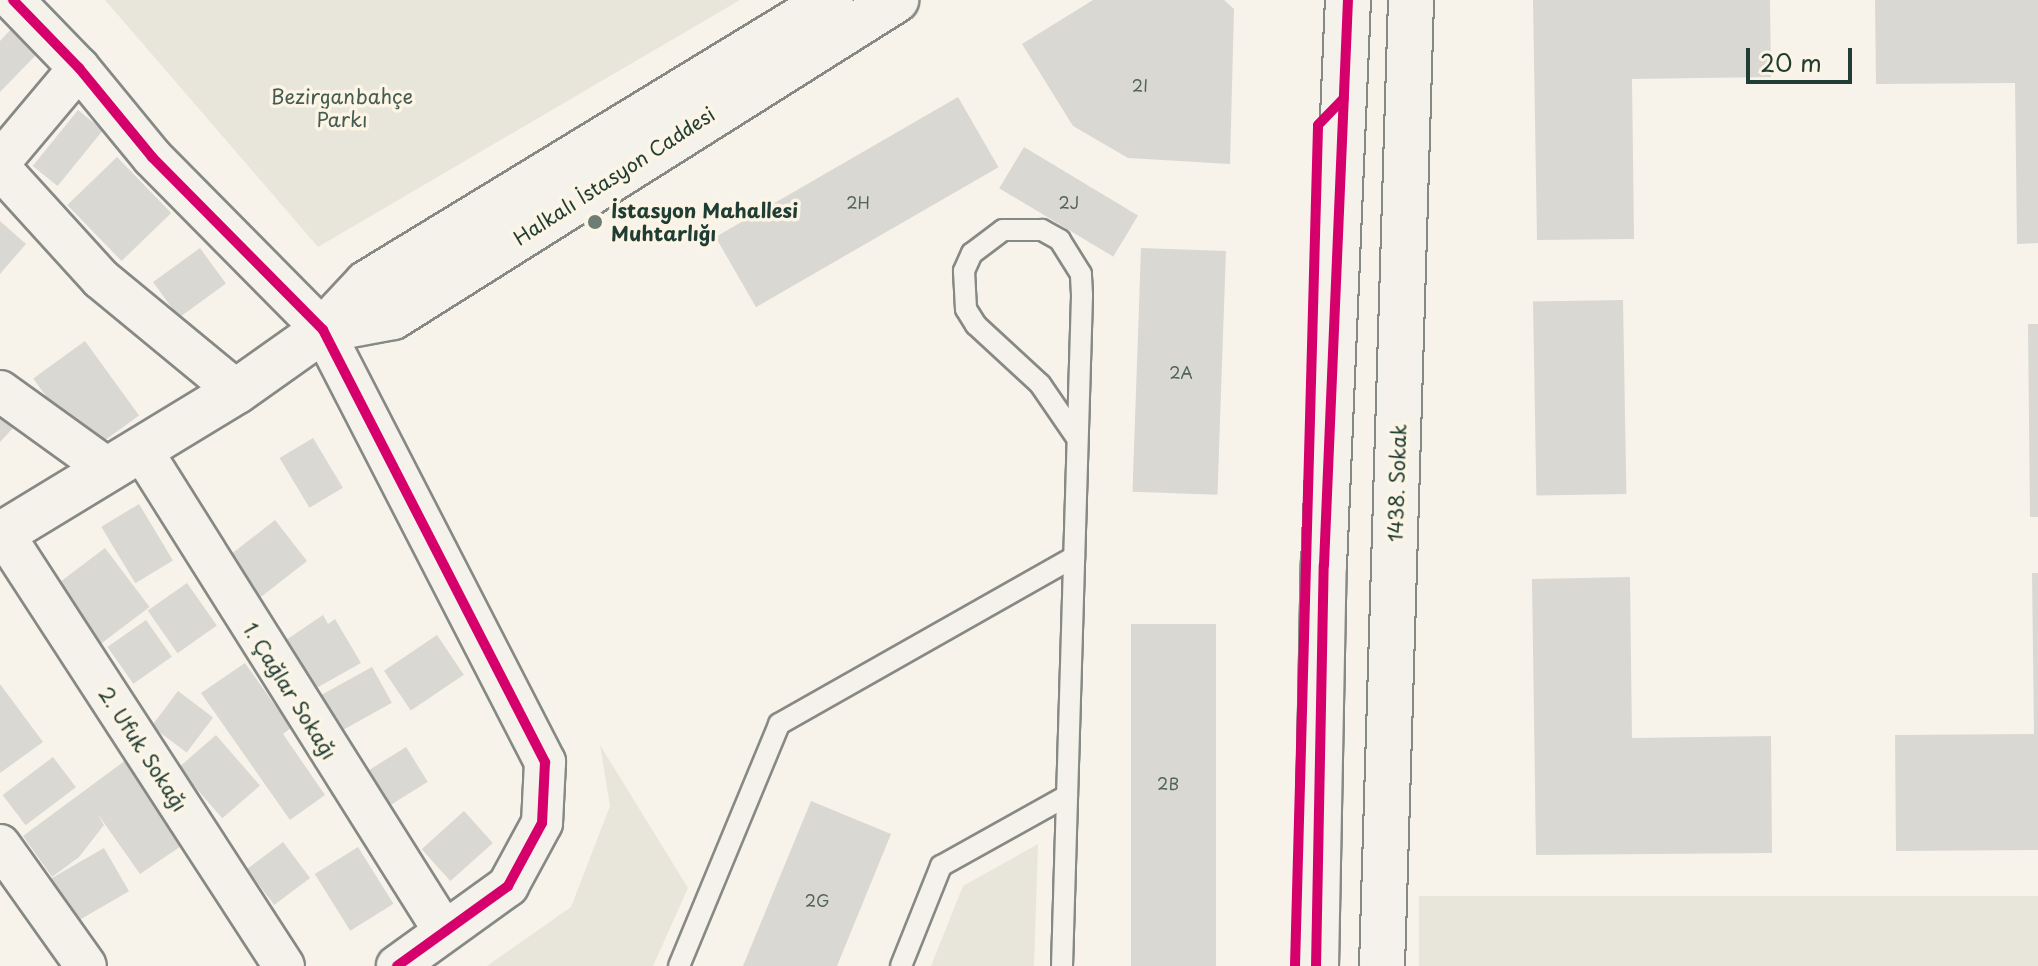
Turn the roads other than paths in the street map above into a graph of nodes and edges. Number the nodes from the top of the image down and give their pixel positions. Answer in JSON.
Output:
{"nodes":[{"id":1,"x":13,"y":0,"type":"edge"},
{"id":2,"x":831,"y":0,"type":"edge"},
{"id":3,"x":896,"y":0,"type":"edge"},
{"id":4,"x":1348,"y":0,"type":"edge"},
{"id":5,"x":1411,"y":0,"type":"edge"},
{"id":6,"x":79,"y":68,"type":"junction"},
{"id":7,"x":0,"y":162,"type":"edge"},
{"id":8,"x":0,"y":168,"type":"edge"},
{"id":9,"x":323,"y":330,"type":"junction"},
{"id":10,"x":0,"y":391,"type":"edge"},
{"id":11,"x":237,"y":391,"type":"junction"},
{"id":12,"x":1077,"y":438,"type":"junction"},
{"id":13,"x":124,"y":459,"type":"junction"},
{"id":14,"x":1,"y":534,"type":"edge"},
{"id":15,"x":1074,"y":557,"type":"junction"},
{"id":16,"x":1067,"y":796,"type":"junction"},
{"id":17,"x":0,"y":845,"type":"edge"},
{"id":18,"x":444,"y":931,"type":"junction"},
{"id":19,"x":86,"y":966,"type":"edge"},
{"id":20,"x":284,"y":966,"type":"edge"},
{"id":21,"x":397,"y":966,"type":"edge"},
{"id":22,"x":679,"y":966,"type":"edge"},
{"id":23,"x":901,"y":966,"type":"edge"},
{"id":24,"x":1062,"y":966,"type":"edge"},
{"id":25,"x":1316,"y":966,"type":"edge"},
{"id":26,"x":1382,"y":966,"type":"edge"}],
"edges":[{"from":1,"to":6,"type":"street"},
{"from":2,"to":9,"type":"street","name":"Halkalı İstasyon Caddesi"},
{"from":3,"to":9,"type":"street","name":"Halkalı İstasyon Caddesi"},
{"from":4,"to":25,"type":"street"},
{"from":5,"to":26,"type":"street","name":"1438. Sokak"},
{"from":6,"to":7,"type":"street"},
{"from":6,"to":9,"type":"street"},
{"from":8,"to":11,"type":"street"},
{"from":9,"to":11,"type":"street","name":"Halkalı İstasyon Caddesi"},
{"from":9,"to":18,"type":"street"},
{"from":10,"to":13,"type":"street"},
{"from":11,"to":13,"type":"street","name":"Halkalı İstasyon Caddesi"},
{"from":12,"to":12,"type":"lane"},
{"from":12,"to":15,"type":"lane"},
{"from":13,"to":14,"type":"street","name":"Halkalı İstasyon Caddesi"},
{"from":13,"to":18,"type":"street","name":"1. Çağlar Sokağı"},
{"from":14,"to":20,"type":"street","name":"2. Ufuk Sokağı"},
{"from":15,"to":16,"type":"lane"},
{"from":15,"to":22,"type":"lane"},
{"from":16,"to":23,"type":"lane"},
{"from":16,"to":24,"type":"lane"},
{"from":17,"to":19,"type":"street"},
{"from":18,"to":21,"type":"street"}]}
